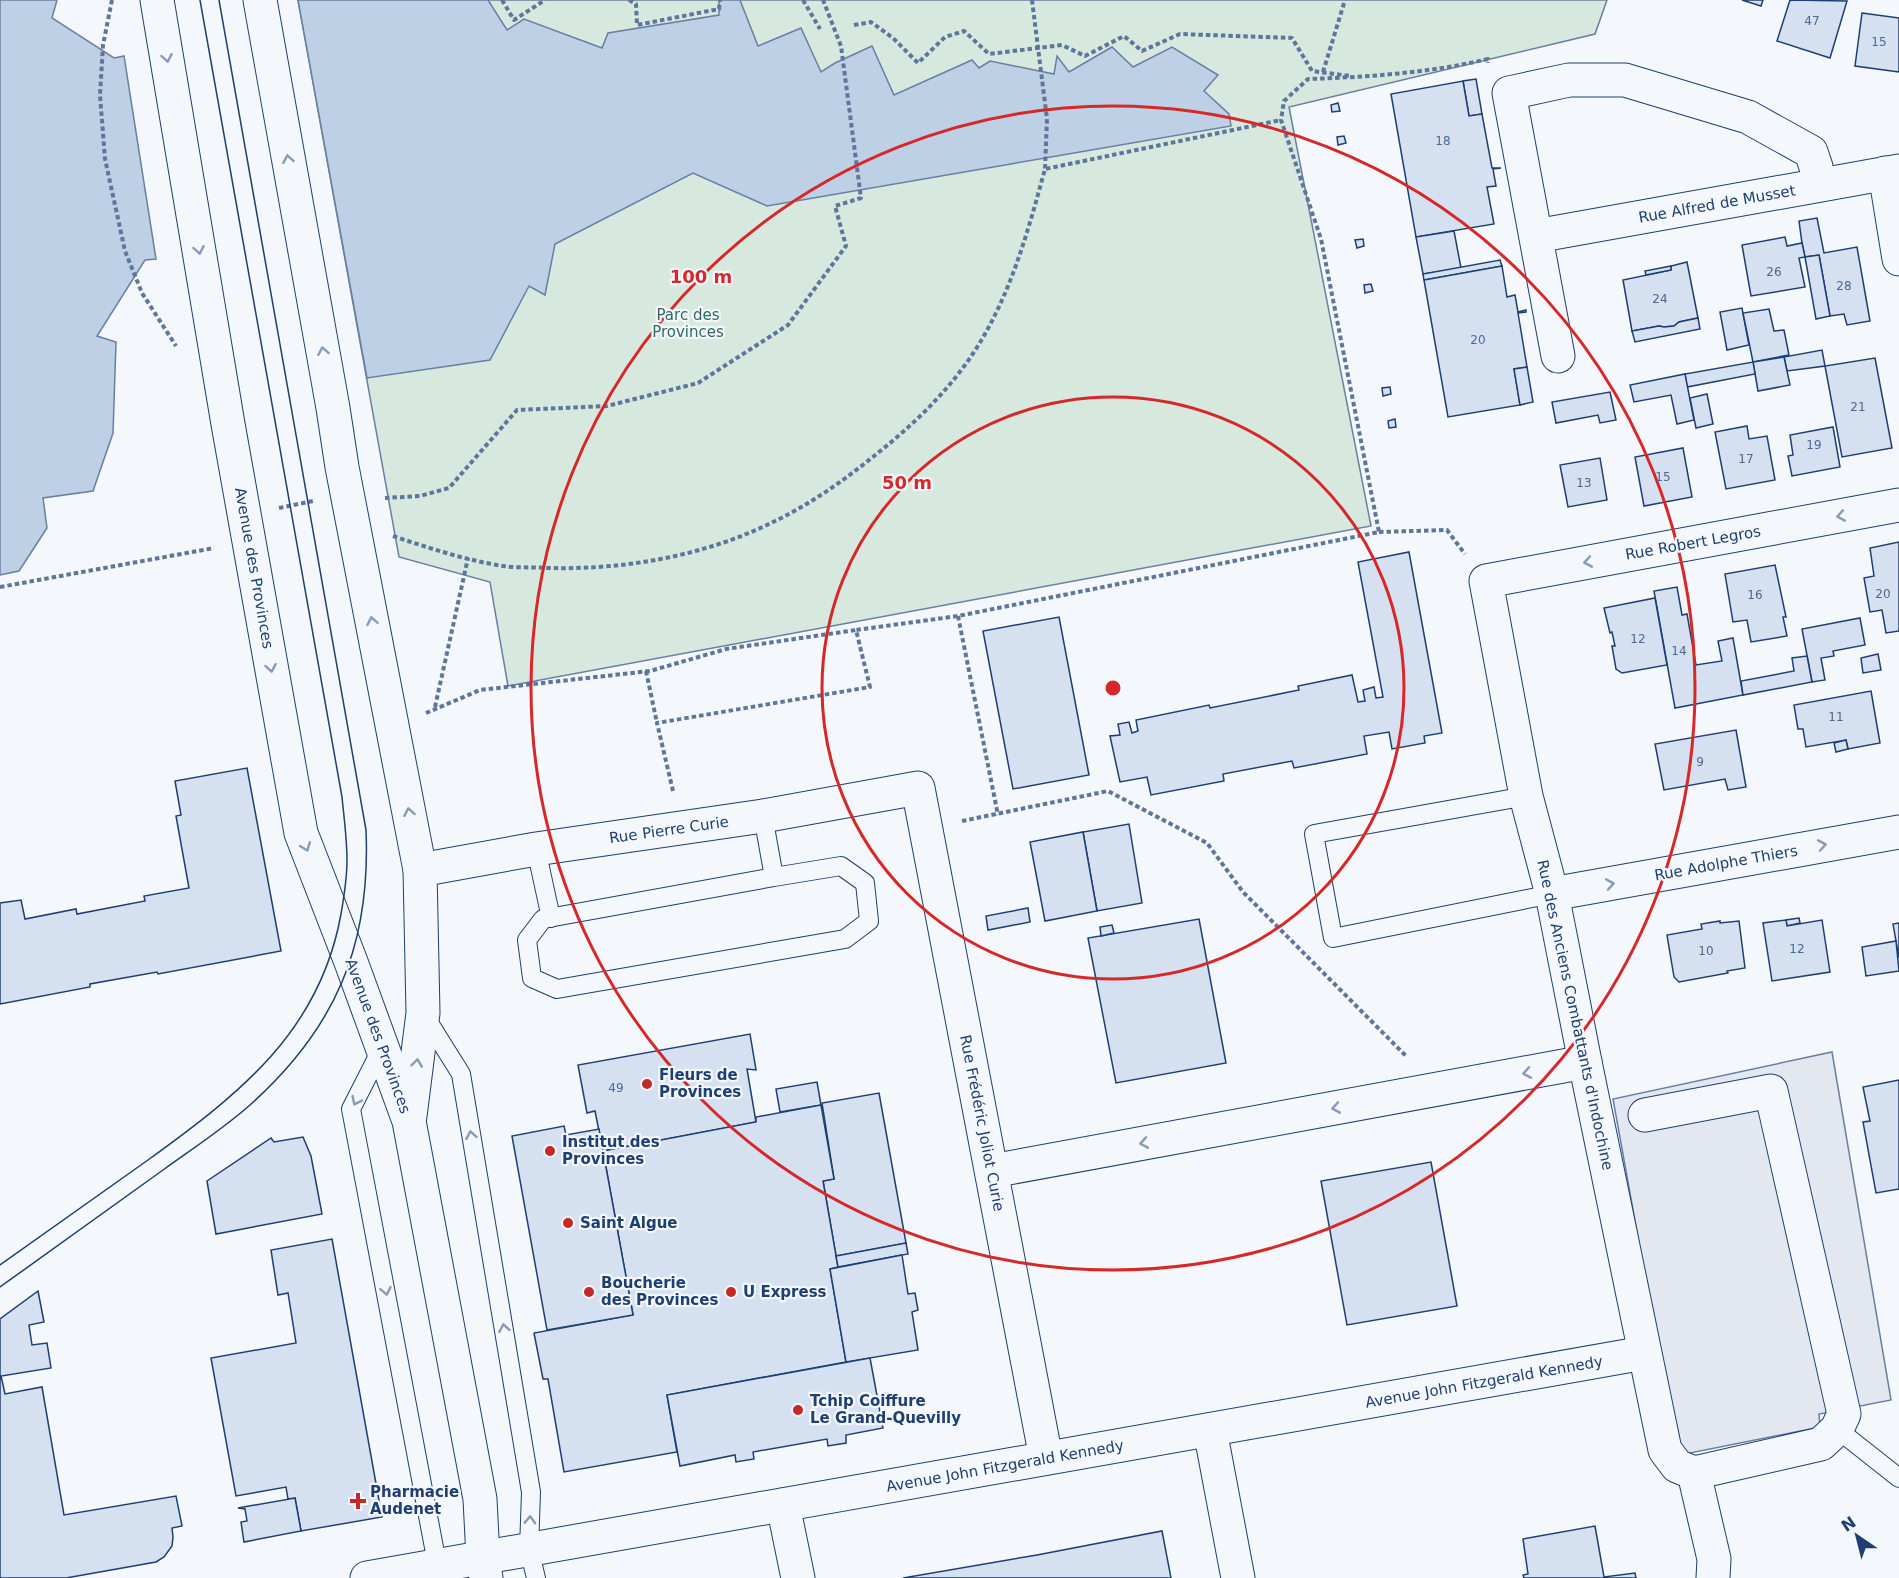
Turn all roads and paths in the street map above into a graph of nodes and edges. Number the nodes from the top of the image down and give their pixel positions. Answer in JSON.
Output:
{"nodes":[{"id":1,"x":112,"y":0,"type":"edge"},
{"id":2,"x":157,"y":0,"type":"edge"},
{"id":3,"x":260,"y":0,"type":"edge"},
{"id":4,"x":502,"y":0,"type":"edge"},
{"id":5,"x":545,"y":0,"type":"edge"},
{"id":6,"x":629,"y":0,"type":"edge"},
{"id":7,"x":720,"y":0,"type":"edge"},
{"id":8,"x":803,"y":0,"type":"edge"},
{"id":9,"x":823,"y":0,"type":"edge"},
{"id":10,"x":1032,"y":0,"type":"edge"},
{"id":11,"x":1345,"y":0,"type":"edge"},
{"id":12,"x":854,"y":25,"type":"dead end"},
{"id":13,"x":820,"y":30,"type":"dead end"},
{"id":14,"x":1489,"y":67,"type":"dead end"},
{"id":15,"x":1323,"y":72,"type":"junction"},
{"id":16,"x":1362,"y":77,"type":"junction"},
{"id":17,"x":1281,"y":120,"type":"junction"},
{"id":18,"x":1045,"y":169,"type":"junction"},
{"id":19,"x":1892,"y":172,"type":"edge"},
{"id":20,"x":1818,"y":185,"type":"junction"},
{"id":21,"x":1536,"y":236,"type":"junction"},
{"id":22,"x":1899,"y":259,"type":"edge"},
{"id":23,"x":142,"y":293,"type":"dead end"},
{"id":24,"x":1558,"y":356,"type":"dead end"},
{"id":25,"x":381,"y":489,"type":"dead end"},
{"id":26,"x":318,"y":501,"type":"dead end"},
{"id":27,"x":1899,"y":505,"type":"edge"},
{"id":28,"x":281,"y":508,"type":"dead end"},
{"id":29,"x":1379,"y":532,"type":"junction"},
{"id":30,"x":386,"y":534,"type":"dead end"},
{"id":31,"x":219,"y":547,"type":"dead end"},
{"id":32,"x":468,"y":558,"type":"junction"},
{"id":33,"x":1478,"y":570,"type":"junction"},
{"id":34,"x":0,"y":587,"type":"edge"},
{"id":35,"x":958,"y":616,"type":"junction"},
{"id":36,"x":856,"y":630,"type":"junction"},
{"id":37,"x":646,"y":671,"type":"junction"},
{"id":38,"x":657,"y":723,"type":"junction"},
{"id":39,"x":918,"y":788,"type":"joint"},
{"id":40,"x":1526,"y":796,"type":"junction"},
{"id":41,"x":998,"y":815,"type":"junction"},
{"id":42,"x":763,"y":816,"type":"junction"},
{"id":43,"x":682,"y":828,"type":"junction"},
{"id":44,"x":926,"y":828,"type":"junction"},
{"id":45,"x":1899,"y":832,"type":"edge"},
{"id":46,"x":536,"y":849,"type":"junction"},
{"id":47,"x":420,"y":870,"type":"junction"},
{"id":48,"x":774,"y":878,"type":"junction"},
{"id":49,"x":1552,"y":894,"type":"junction"},
{"id":50,"x":551,"y":918,"type":"junction"},
{"id":51,"x":423,"y":1013,"type":"junction"},
{"id":52,"x":382,"y":1048,"type":"junction"},
{"id":53,"x":1585,"y":1062,"type":"junction"},
{"id":54,"x":1438,"y":1089,"type":"junction"},
{"id":55,"x":1646,"y":1116,"type":"dead end"},
{"id":56,"x":409,"y":1121,"type":"junction"},
{"id":57,"x":992,"y":1171,"type":"junction"},
{"id":58,"x":1644,"y":1353,"type":"junction"},
{"id":59,"x":1837,"y":1429,"type":"junction"},
{"id":60,"x":1210,"y":1430,"type":"junction"},
{"id":61,"x":1046,"y":1458,"type":"junction"},
{"id":62,"x":1694,"y":1473,"type":"junction"},
{"id":63,"x":1899,"y":1478,"type":"edge"},
{"id":64,"x":783,"y":1505,"type":"junction"},
{"id":65,"x":533,"y":1564,"type":"edge"},
{"id":66,"x":485,"y":1568,"type":"edge"},
{"id":67,"x":438,"y":1572,"type":"edge"},
{"id":68,"x":367,"y":1578,"type":"edge"},
{"id":69,"x":798,"y":1578,"type":"edge"},
{"id":70,"x":1238,"y":1578,"type":"edge"},
{"id":71,"x":1713,"y":1578,"type":"edge"}],
"edges":[{"from":1,"to":23,"type":"path"},
{"from":2,"to":52,"type":"street","name":"Avenue des Provinces","one_way":true},
{"from":47,"to":3,"type":"street","name":"Avenue des Provinces","one_way":true},
{"from":4,"to":5,"type":"path"},
{"from":6,"to":7,"type":"path"},
{"from":8,"to":13,"type":"path"},
{"from":9,"to":25,"type":"path"},
{"from":10,"to":18,"type":"path","bridge":true},
{"from":11,"to":15,"type":"path"},
{"from":12,"to":15,"type":"path"},
{"from":14,"to":16,"type":"path"},
{"from":15,"to":16,"type":"path"},
{"from":16,"to":17,"type":"path"},
{"from":17,"to":18,"type":"path"},
{"from":17,"to":29,"type":"path"},
{"from":18,"to":32,"type":"path"},
{"from":19,"to":20,"type":"street","name":"Rue Alfred de Musset"},
{"from":19,"to":22,"type":"street"},
{"from":20,"to":21,"type":"street","name":"Rue Alfred de Musset"},
{"from":20,"to":21,"type":"street"},
{"from":21,"to":24,"type":"street"},
{"from":26,"to":28,"type":"path"},
{"from":27,"to":33,"type":"street","name":"Rue Robert Legros","one_way":true},
{"from":29,"to":33,"type":"path"},
{"from":29,"to":35,"type":"path"},
{"from":30,"to":32,"type":"path"},
{"from":31,"to":34,"type":"path"},
{"from":32,"to":37,"type":"path"},
{"from":33,"to":40,"type":"street","name":"Rue des Anciens Combattants d'Indochine"},
{"from":35,"to":36,"type":"path"},
{"from":35,"to":41,"type":"path"},
{"from":36,"to":37,"type":"path"},
{"from":36,"to":38,"type":"path"},
{"from":37,"to":38,"type":"path"},
{"from":38,"to":43,"type":"path"},
{"from":39,"to":42,"type":"street","name":"Rue Pierre Curie"},
{"from":39,"to":44,"type":"street","name":"Rue Frédéric Joliot Curie"},
{"from":40,"to":49,"type":"street","name":"Rue des Anciens Combattants d'Indochine"},
{"from":40,"to":49,"type":"lane"},
{"from":41,"to":44,"type":"path"},
{"from":41,"to":54,"type":"path"},
{"from":42,"to":43,"type":"street","name":"Rue Pierre Curie"},
{"from":42,"to":48,"type":"lane"},
{"from":43,"to":46,"type":"street","name":"Rue Pierre Curie"},
{"from":44,"to":57,"type":"street","name":"Rue Frédéric Joliot Curie"},
{"from":49,"to":45,"type":"street","name":"Rue Adolphe Thiers","one_way":true},
{"from":46,"to":47,"type":"street","name":"Rue Pierre Curie"},
{"from":46,"to":50,"type":"lane"},
{"from":47,"to":51,"type":"street","name":"Avenue des Provinces"},
{"from":48,"to":50,"type":"lane"},
{"from":48,"to":50,"type":"lane"},
{"from":49,"to":53,"type":"street","name":"Rue des Anciens Combattants d'Indochine"},
{"from":56,"to":51,"type":"street","name":"Avenue des Provinces","one_way":true},
{"from":65,"to":51,"type":"lane","one_way":true},
{"from":52,"to":56,"type":"street","name":"Avenue des Provinces"},
{"from":52,"to":67,"type":"lane","one_way":true},
{"from":53,"to":54,"type":"street","one_way":true},
{"from":53,"to":58,"type":"street","name":"Rue des Anciens Combattants d'Indochine"},
{"from":54,"to":57,"type":"street","one_way":true},
{"from":55,"to":59,"type":"street"},
{"from":56,"to":66,"type":"street","name":"Avenue des Provinces"},
{"from":57,"to":61,"type":"street","name":"Rue Frédéric Joliot Curie"},
{"from":58,"to":60,"type":"street","name":"Avenue John Fitzgerald Kennedy"},
{"from":58,"to":62,"type":"street","name":"Rue des Anciens Combattants d'Indochine"},
{"from":59,"to":62,"type":"street"},
{"from":59,"to":63,"type":"lane"},
{"from":60,"to":61,"type":"street","name":"Avenue John Fitzgerald Kennedy"},
{"from":60,"to":70,"type":"street"},
{"from":61,"to":64,"type":"street","name":"Avenue John Fitzgerald Kennedy"},
{"from":62,"to":71,"type":"street"},
{"from":64,"to":65,"type":"street","name":"Avenue John Fitzgerald Kennedy"},
{"from":64,"to":69,"type":"street"},
{"from":65,"to":66,"type":"street","name":"Avenue John Fitzgerald Kennedy"},
{"from":66,"to":67,"type":"street","name":"Avenue John Fitzgerald Kennedy"},
{"from":67,"to":68,"type":"street","name":"Avenue John Fitzgerald Kennedy"}]}
